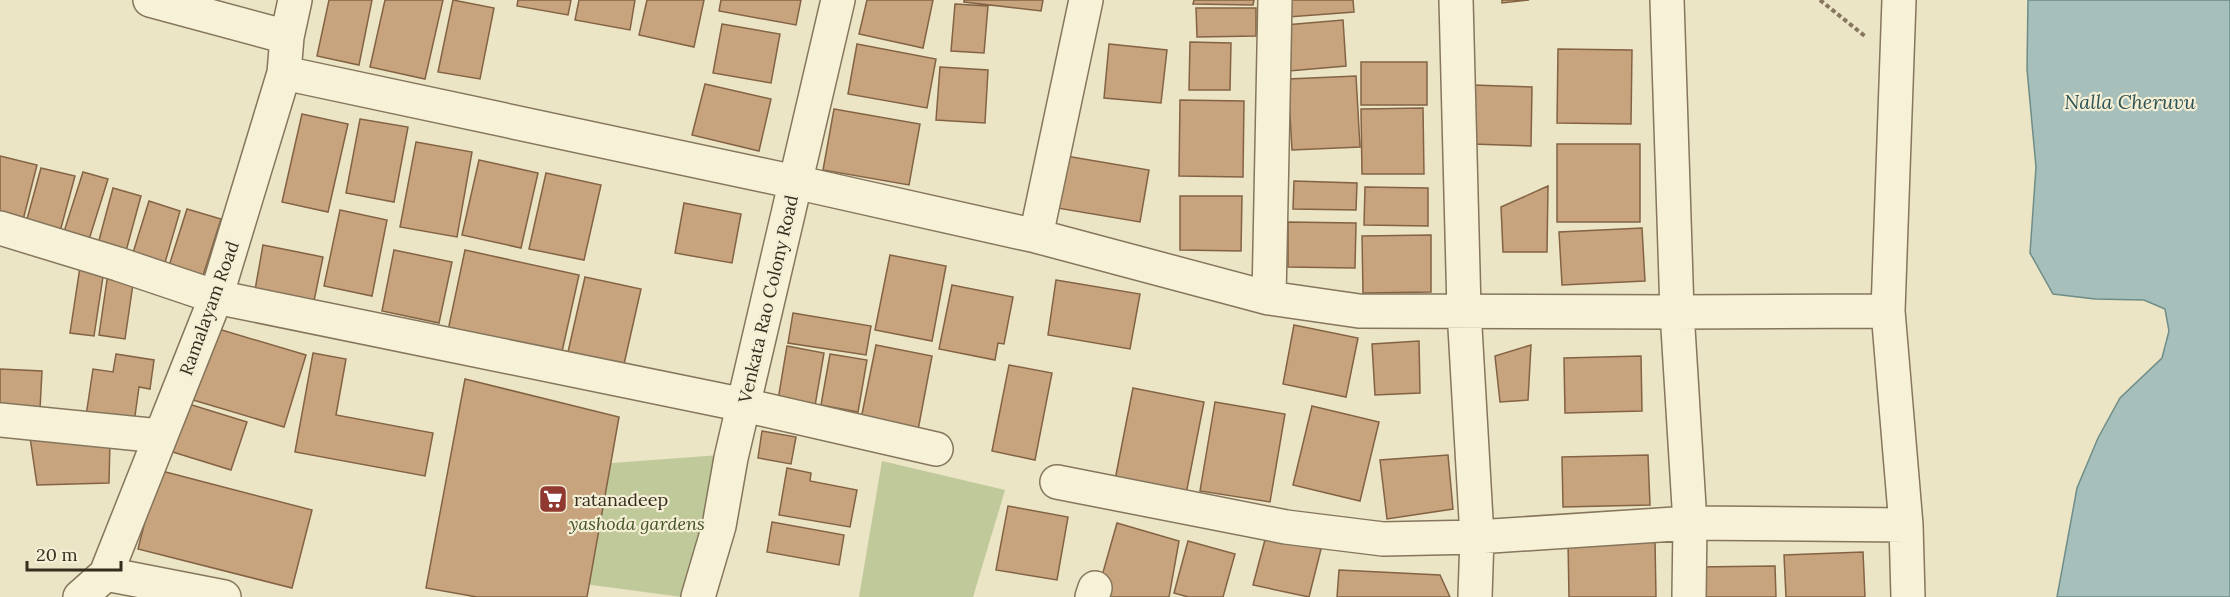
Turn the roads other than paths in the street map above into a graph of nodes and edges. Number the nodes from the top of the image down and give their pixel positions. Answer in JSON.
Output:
{"nodes":[{"id":1,"x":153,"y":0,"type":"edge"},
{"id":2,"x":295,"y":0,"type":"edge"},
{"id":3,"x":838,"y":0,"type":"edge"},
{"id":4,"x":1086,"y":0,"type":"edge"},
{"id":5,"x":1275,"y":0,"type":"edge"},
{"id":6,"x":1456,"y":0,"type":"edge"},
{"id":7,"x":1667,"y":0,"type":"edge"},
{"id":8,"x":1899,"y":0,"type":"edge"},
{"id":9,"x":287,"y":37,"type":"junction"},
{"id":10,"x":284,"y":73,"type":"junction"},
{"id":11,"x":795,"y":182,"type":"junction"},
{"id":12,"x":0,"y":228,"type":"edge"},
{"id":13,"x":1036,"y":236,"type":"junction"},
{"id":14,"x":216,"y":297,"type":"junction"},
{"id":15,"x":1269,"y":298,"type":"junction"},
{"id":16,"x":1464,"y":310,"type":"junction"},
{"id":17,"x":1888,"y":311,"type":"junction"},
{"id":18,"x":1677,"y":312,"type":"junction"},
{"id":19,"x":744,"y":405,"type":"junction"},
{"id":20,"x":0,"y":420,"type":"edge"},
{"id":21,"x":160,"y":436,"type":"junction"},
{"id":22,"x":936,"y":448,"type":"dead end"},
{"id":23,"x":1057,"y":482,"type":"dead end"},
{"id":24,"x":1690,"y":523,"type":"junction"},
{"id":25,"x":1906,"y":525,"type":"junction"},
{"id":26,"x":1477,"y":537,"type":"junction"},
{"id":27,"x":106,"y":574,"type":"junction"},
{"id":28,"x":80,"y":597,"type":"edge"},
{"id":29,"x":224,"y":597,"type":"edge"},
{"id":30,"x":698,"y":597,"type":"edge"},
{"id":31,"x":1475,"y":597,"type":"edge"},
{"id":32,"x":1689,"y":597,"type":"edge"},
{"id":33,"x":1908,"y":597,"type":"edge"}],
"edges":[{"from":1,"to":9,"type":"street"},
{"from":2,"to":9,"type":"street","name":"Ramalayam Road"},
{"from":3,"to":11,"type":"street","name":"Venkata Rao Colony Road"},
{"from":4,"to":13,"type":"street"},
{"from":5,"to":15,"type":"street"},
{"from":6,"to":16,"type":"street"},
{"from":7,"to":18,"type":"street"},
{"from":8,"to":17,"type":"street"},
{"from":9,"to":10,"type":"street","name":"Ramalayam Road"},
{"from":10,"to":11,"type":"street"},
{"from":10,"to":14,"type":"street","name":"Ramalayam Road"},
{"from":11,"to":13,"type":"street"},
{"from":11,"to":19,"type":"street","name":"Venkata Rao Colony Road"},
{"from":12,"to":14,"type":"street"},
{"from":13,"to":15,"type":"street"},
{"from":14,"to":19,"type":"street"},
{"from":14,"to":21,"type":"street","name":"Ramalayam Road"},
{"from":15,"to":16,"type":"street"},
{"from":16,"to":18,"type":"street"},
{"from":16,"to":26,"type":"street"},
{"from":17,"to":18,"type":"street"},
{"from":17,"to":25,"type":"street"},
{"from":18,"to":24,"type":"street"},
{"from":19,"to":22,"type":"street"},
{"from":19,"to":30,"type":"street","name":"Venkata Rao Colony Road"},
{"from":20,"to":21,"type":"street"},
{"from":21,"to":27,"type":"street","name":"Ramalayam Road"},
{"from":23,"to":26,"type":"street"},
{"from":24,"to":25,"type":"street"},
{"from":24,"to":26,"type":"street"},
{"from":24,"to":32,"type":"street"},
{"from":25,"to":33,"type":"street"},
{"from":26,"to":31,"type":"street"},
{"from":27,"to":28,"type":"street","name":"Ramalayam Road"},
{"from":27,"to":29,"type":"street"}]}
